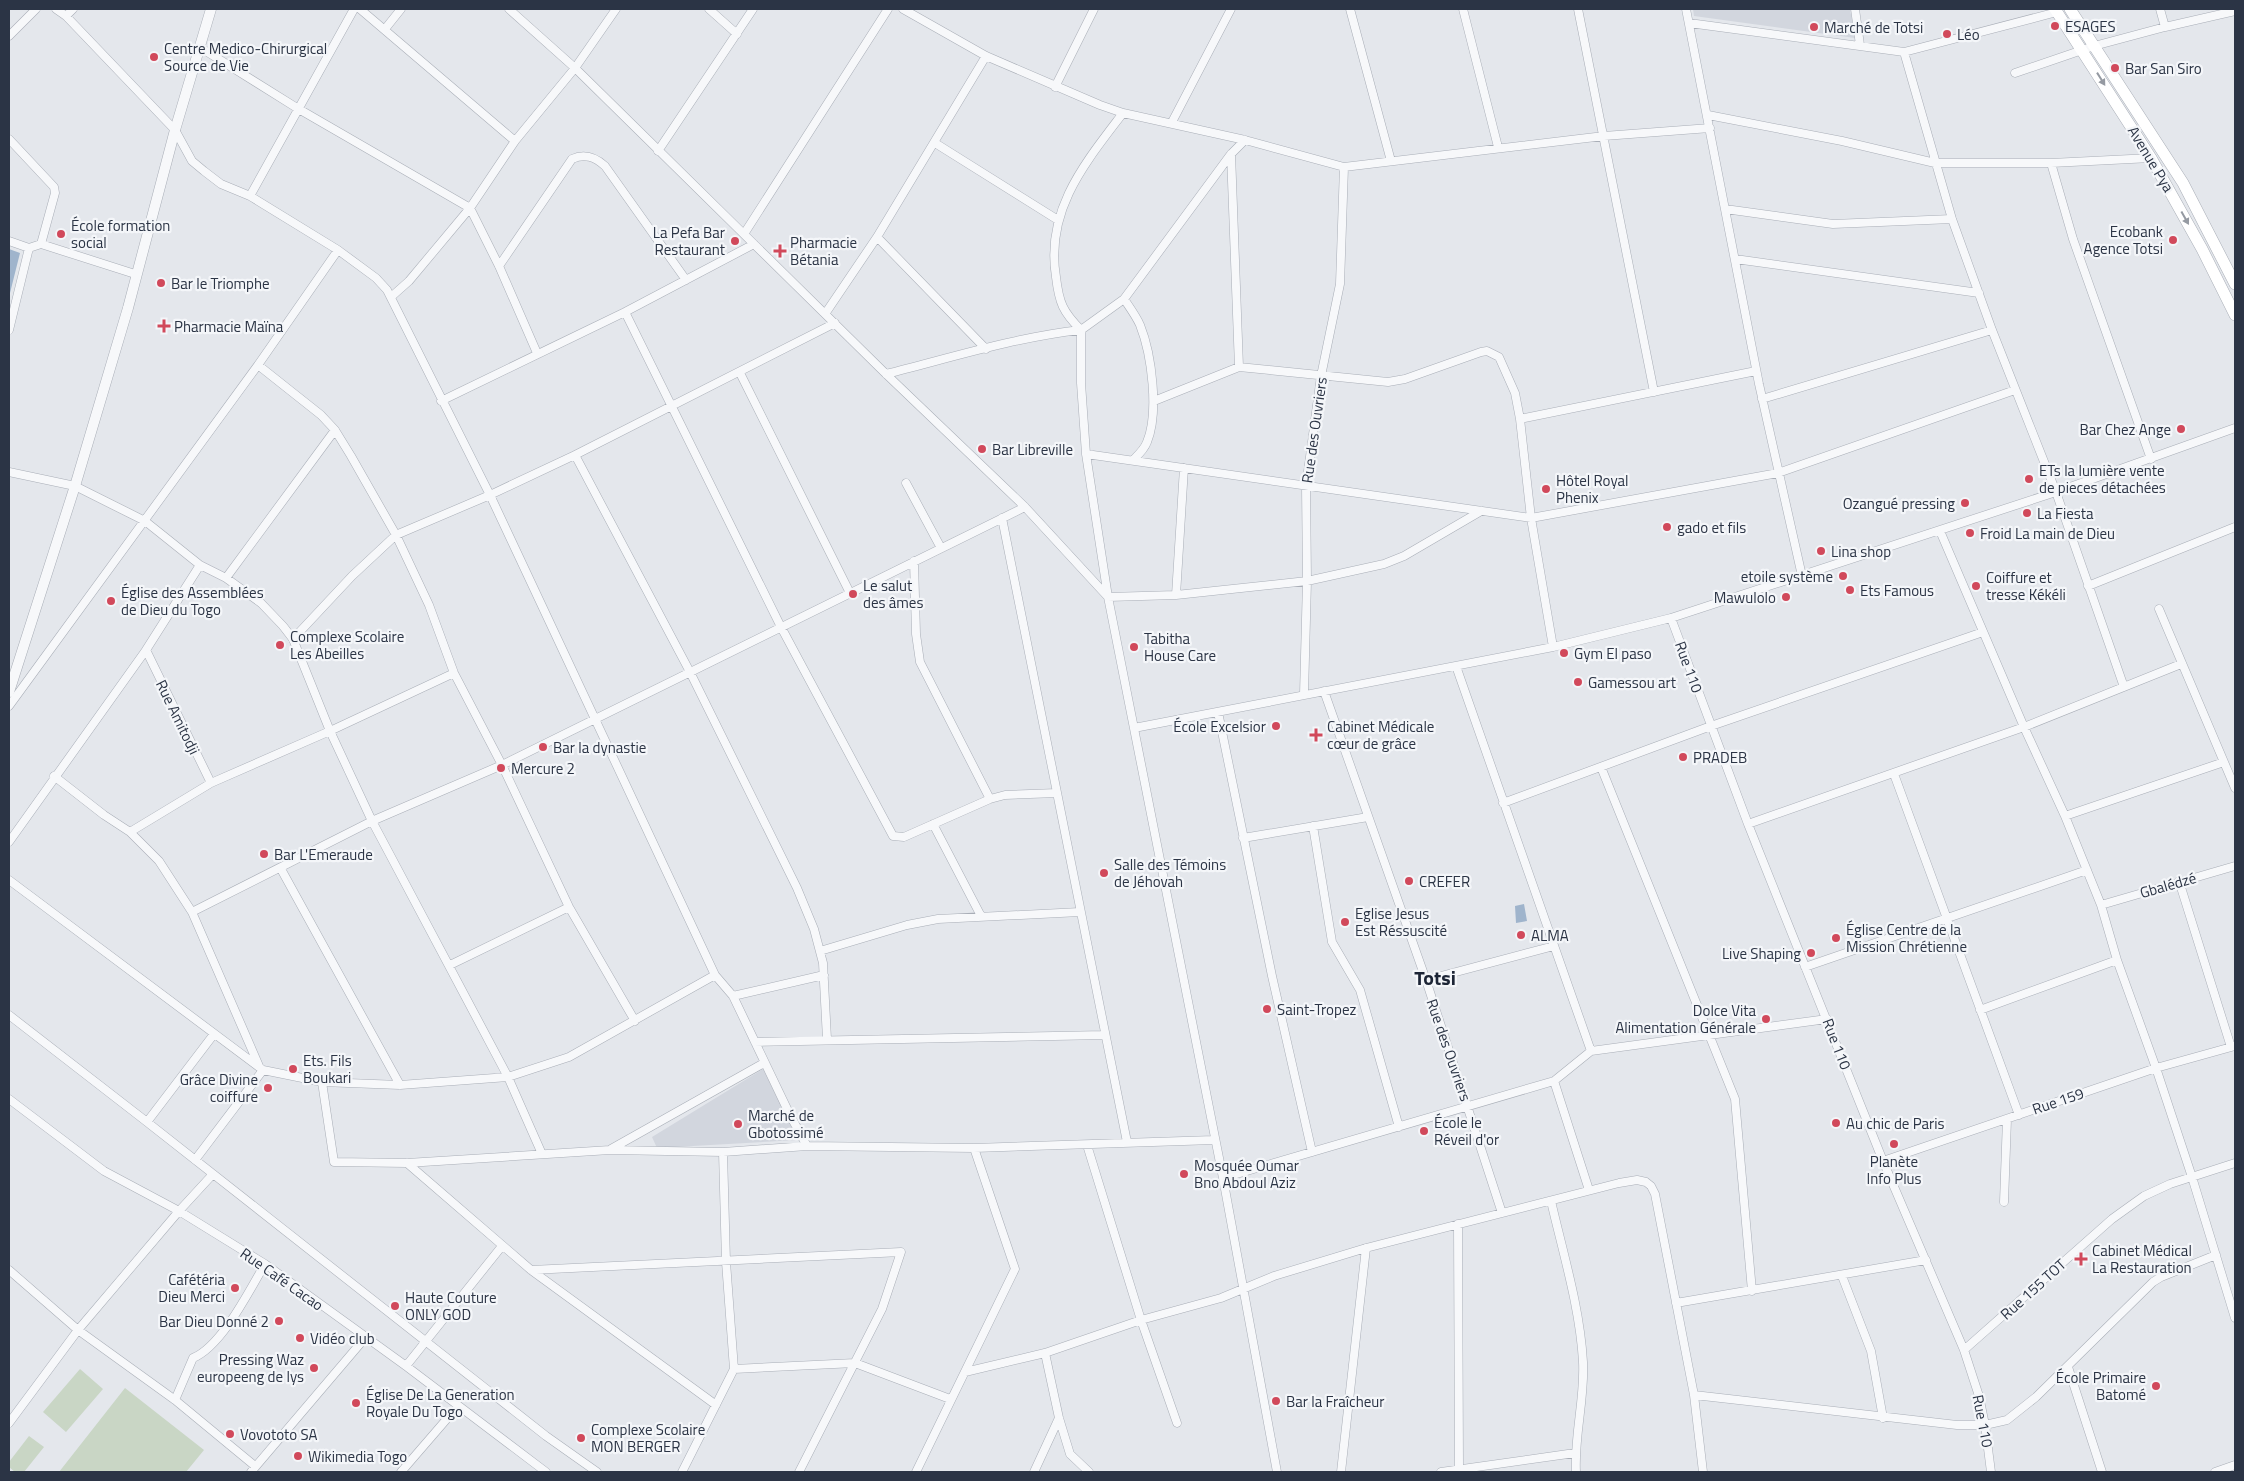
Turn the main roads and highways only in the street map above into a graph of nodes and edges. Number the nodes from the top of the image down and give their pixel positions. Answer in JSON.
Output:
{"nodes":[{"id":1,"x":2070,"y":9,"type":"edge"},
{"id":2,"x":2056,"y":10,"type":"edge"},
{"id":3,"x":2089,"y":49,"type":"junction"},
{"id":4,"x":2235,"y":284,"type":"edge"},
{"id":5,"x":2235,"y":315,"type":"edge"}],
"edges":[{"from":1,"to":3,"type":"main road","name":"Avenue Pya"},
{"from":2,"to":3,"type":"main road","name":"Avenue Pya"},
{"from":3,"to":4,"type":"main road","name":"Avenue Pya"},
{"from":3,"to":5,"type":"main road","name":"Avenue Pya","one_way":true}]}
